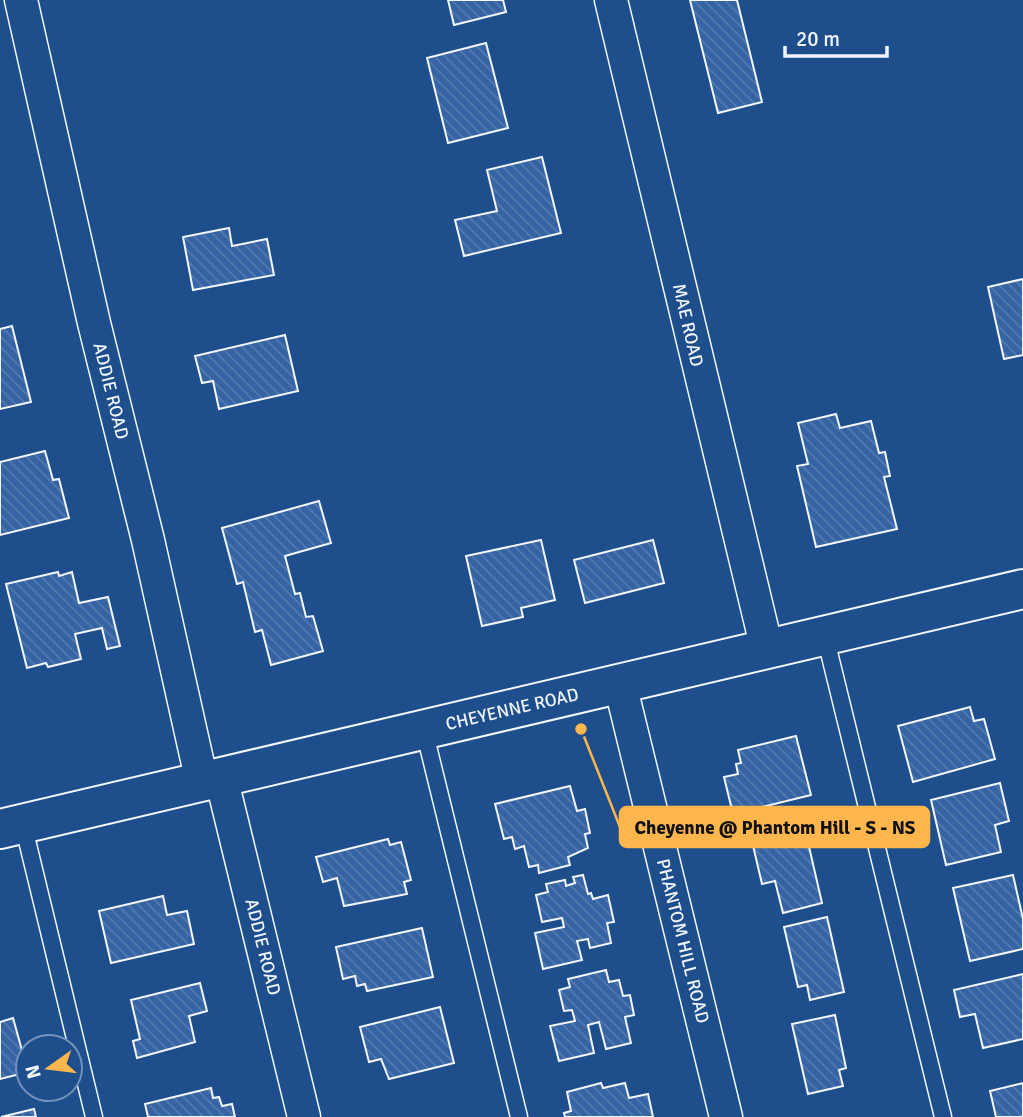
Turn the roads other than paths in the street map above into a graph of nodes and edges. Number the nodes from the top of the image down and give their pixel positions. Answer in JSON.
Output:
{"nodes":[{"id":1,"x":21,"y":0,"type":"edge"},
{"id":2,"x":611,"y":0,"type":"edge"},
{"id":3,"x":1023,"y":589,"type":"edge"},
{"id":4,"x":825,"y":636,"type":"junction"},
{"id":5,"x":767,"y":649,"type":"junction"},
{"id":6,"x":621,"y":684,"type":"junction"},
{"id":7,"x":424,"y":730,"type":"junction"},
{"id":8,"x":212,"y":779,"type":"junction"},
{"id":9,"x":12,"y":827,"type":"edge"},
{"id":10,"x":94,"y":1117,"type":"edge"},
{"id":11,"x":304,"y":1117,"type":"edge"},
{"id":12,"x":519,"y":1117,"type":"edge"},
{"id":13,"x":726,"y":1117,"type":"edge"},
{"id":14,"x":943,"y":1117,"type":"edge"}],
"edges":[{"from":1,"to":8,"type":"street","name":"ADDIE ROAD"},
{"from":2,"to":5,"type":"street","name":"MAE ROAD"},
{"from":3,"to":4,"type":"street","name":"CHEYENNE ROAD"},
{"from":4,"to":5,"type":"street","name":"CHEYENNE ROAD"},
{"from":4,"to":14,"type":"lane"},
{"from":5,"to":6,"type":"street","name":"CHEYENNE ROAD"},
{"from":6,"to":7,"type":"street","name":"CHEYENNE ROAD"},
{"from":6,"to":13,"type":"street","name":"PHANTOM HILL ROAD"},
{"from":7,"to":8,"type":"street","name":"CHEYENNE ROAD"},
{"from":7,"to":12,"type":"lane"},
{"from":8,"to":9,"type":"street","name":"CHEYENNE ROAD"},
{"from":8,"to":11,"type":"street","name":"ADDIE ROAD"},
{"from":9,"to":10,"type":"lane"}]}
